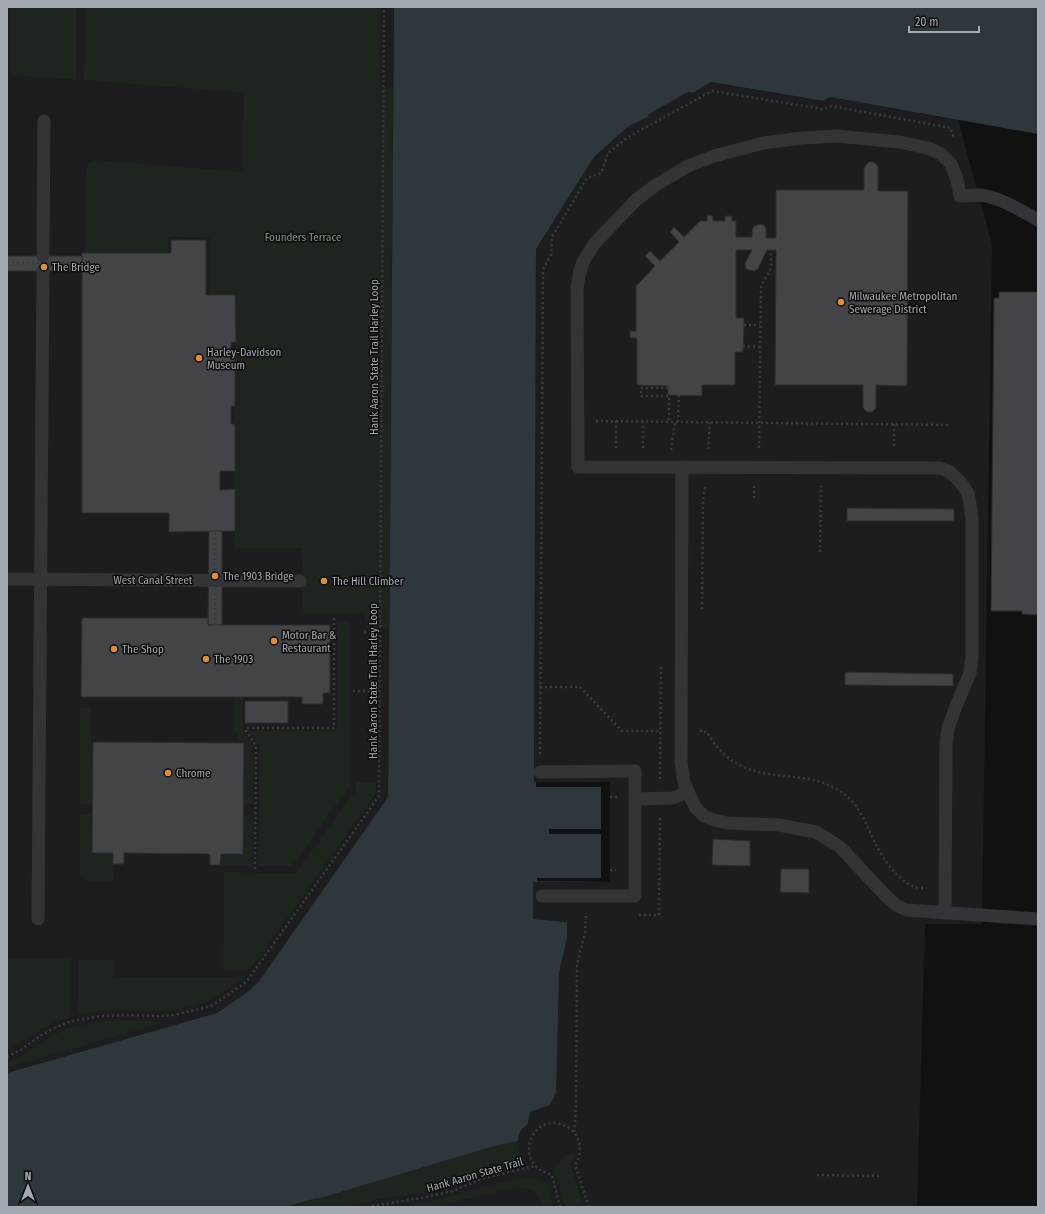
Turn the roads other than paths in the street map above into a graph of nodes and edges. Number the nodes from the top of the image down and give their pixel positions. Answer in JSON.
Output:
{"nodes":[{"id":1,"x":44,"y":121,"type":"dead end"},
{"id":2,"x":1038,"y":220,"type":"edge"},
{"id":3,"x":43,"y":256,"type":"dead end"},
{"id":4,"x":43,"y":271,"type":"dead end"},
{"id":5,"x":682,"y":467,"type":"junction"},
{"id":6,"x":7,"y":579,"type":"edge"},
{"id":7,"x":40,"y":579,"type":"junction"},
{"id":8,"x":300,"y":581,"type":"dead end"},
{"id":9,"x":540,"y":772,"type":"dead end"},
{"id":10,"x":688,"y":792,"type":"junction"},
{"id":11,"x":635,"y":799,"type":"junction"},
{"id":12,"x":542,"y":896,"type":"dead end"},
{"id":13,"x":945,"y":912,"type":"junction"},
{"id":14,"x":38,"y":919,"type":"dead end"},
{"id":15,"x":1038,"y":920,"type":"edge"}],
"edges":[{"from":1,"to":3,"type":"lane"},
{"from":2,"to":5,"type":"lane"},
{"from":4,"to":7,"type":"lane"},
{"from":5,"to":10,"type":"lane"},
{"from":5,"to":13,"type":"lane"},
{"from":6,"to":7,"type":"lane","name":"West Canal Street"},
{"from":7,"to":8,"type":"lane","name":"West Canal Street"},
{"from":7,"to":14,"type":"lane"},
{"from":9,"to":11,"type":"lane"},
{"from":10,"to":11,"type":"lane"},
{"from":10,"to":13,"type":"lane"},
{"from":11,"to":12,"type":"lane"},
{"from":13,"to":15,"type":"lane"}]}
